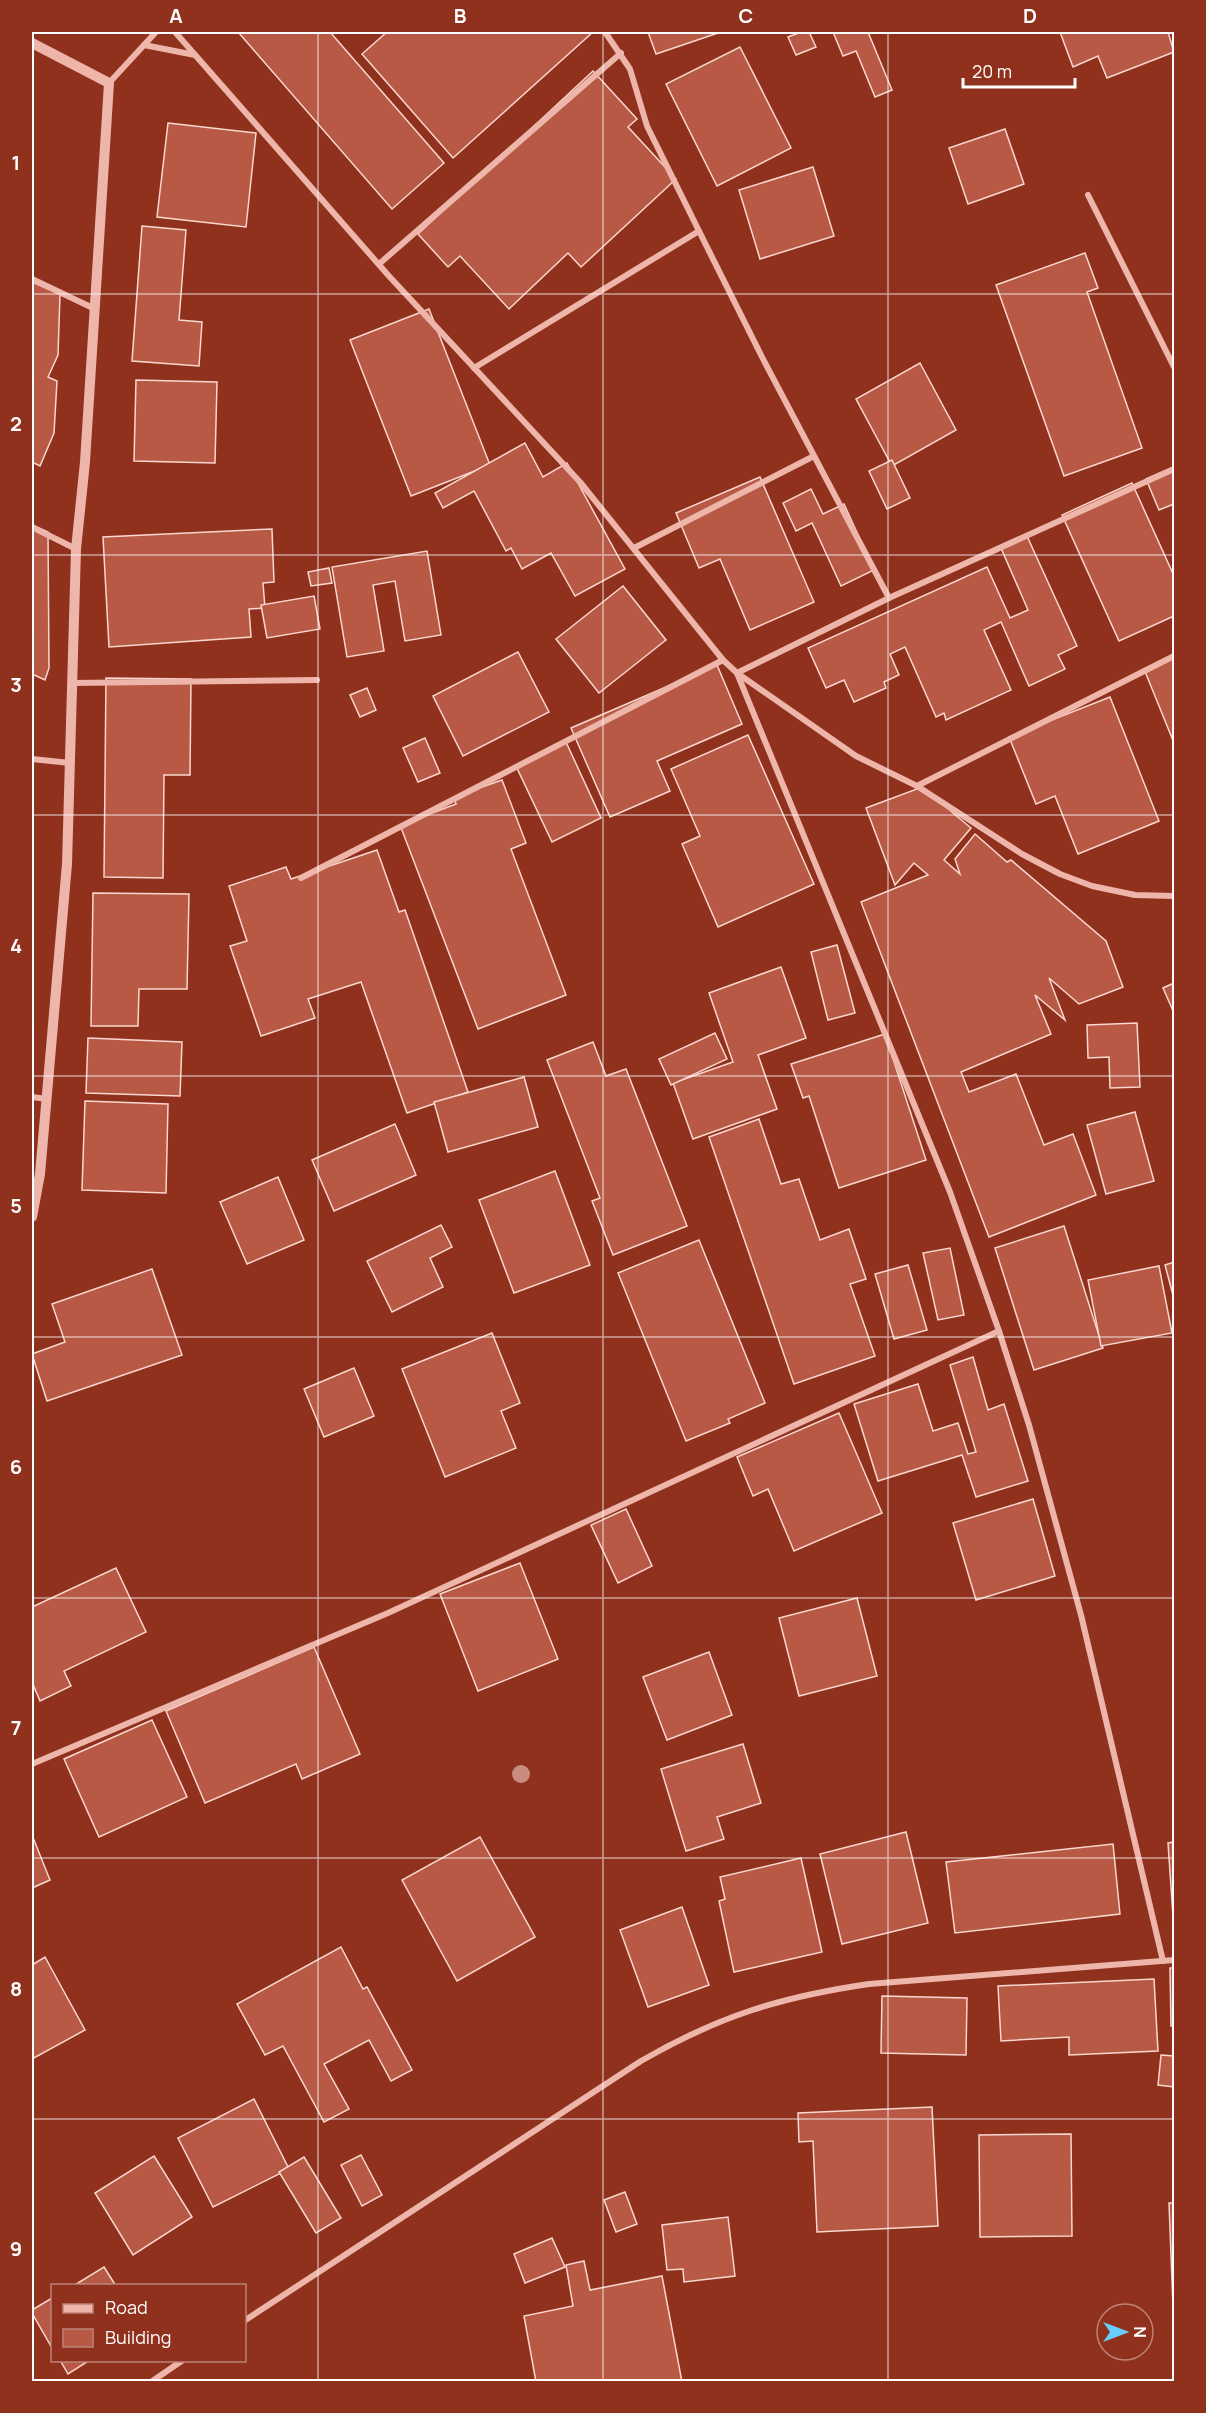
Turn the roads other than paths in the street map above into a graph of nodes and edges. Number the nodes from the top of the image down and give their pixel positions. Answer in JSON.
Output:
{"nodes":[{"id":1,"x":156,"y":32,"type":"edge"},
{"id":2,"x":175,"y":32,"type":"edge"},
{"id":3,"x":606,"y":32,"type":"edge"},
{"id":4,"x":32,"y":43,"type":"edge"},
{"id":5,"x":144,"y":45,"type":"junction"},
{"id":6,"x":621,"y":53,"type":"junction"},
{"id":7,"x":195,"y":55,"type":"junction"},
{"id":8,"x":110,"y":83,"type":"junction"},
{"id":9,"x":1088,"y":195,"type":"dead end"},
{"id":10,"x":699,"y":231,"type":"junction"},
{"id":11,"x":379,"y":264,"type":"junction"},
{"id":12,"x":32,"y":279,"type":"edge"},
{"id":13,"x":94,"y":309,"type":"junction"},
{"id":14,"x":1174,"y":367,"type":"edge"},
{"id":15,"x":474,"y":368,"type":"junction"},
{"id":16,"x":814,"y":456,"type":"junction"},
{"id":17,"x":1174,"y":469,"type":"edge"},
{"id":18,"x":32,"y":527,"type":"edge"},
{"id":19,"x":634,"y":548,"type":"junction"},
{"id":20,"x":76,"y":549,"type":"junction"},
{"id":21,"x":889,"y":598,"type":"junction"},
{"id":22,"x":1174,"y":656,"type":"edge"},
{"id":23,"x":723,"y":660,"type":"junction"},
{"id":24,"x":737,"y":673,"type":"junction"},
{"id":25,"x":317,"y":680,"type":"dead end"},
{"id":26,"x":72,"y":683,"type":"junction"},
{"id":27,"x":32,"y":759,"type":"edge"},
{"id":28,"x":70,"y":763,"type":"junction"},
{"id":29,"x":916,"y":786,"type":"junction"},
{"id":30,"x":301,"y":878,"type":"dead end"},
{"id":31,"x":1174,"y":896,"type":"edge"},
{"id":32,"x":32,"y":1097,"type":"edge"},
{"id":33,"x":46,"y":1099,"type":"junction"},
{"id":34,"x":32,"y":1217,"type":"edge"},
{"id":35,"x":999,"y":1331,"type":"junction"},
{"id":36,"x":32,"y":1764,"type":"edge"},
{"id":37,"x":1174,"y":1960,"type":"edge"},
{"id":38,"x":1162,"y":1961,"type":"junction"},
{"id":39,"x":246,"y":2319,"type":"edge"},
{"id":40,"x":181,"y":2362,"type":"edge"},
{"id":41,"x":151,"y":2382,"type":"edge"}],
"edges":[{"from":1,"to":5,"type":"street"},
{"from":2,"to":7,"type":"street"},
{"from":3,"to":6,"type":"street"},
{"from":4,"to":8,"type":"street"},
{"from":5,"to":7,"type":"street"},
{"from":5,"to":8,"type":"street"},
{"from":6,"to":10,"type":"street"},
{"from":6,"to":11,"type":"street"},
{"from":7,"to":11,"type":"street"},
{"from":8,"to":13,"type":"street"},
{"from":9,"to":14,"type":"street"},
{"from":10,"to":15,"type":"street"},
{"from":10,"to":16,"type":"street"},
{"from":11,"to":15,"type":"street"},
{"from":12,"to":13,"type":"street"},
{"from":13,"to":20,"type":"street"},
{"from":15,"to":19,"type":"street"},
{"from":16,"to":19,"type":"street"},
{"from":16,"to":21,"type":"street"},
{"from":17,"to":21,"type":"street"},
{"from":18,"to":20,"type":"street"},
{"from":19,"to":23,"type":"street"},
{"from":20,"to":26,"type":"street"},
{"from":21,"to":24,"type":"street"},
{"from":22,"to":29,"type":"street"},
{"from":23,"to":24,"type":"street"},
{"from":23,"to":30,"type":"street"},
{"from":24,"to":29,"type":"street"},
{"from":24,"to":35,"type":"street"},
{"from":25,"to":26,"type":"street"},
{"from":26,"to":28,"type":"street"},
{"from":27,"to":28,"type":"street"},
{"from":28,"to":33,"type":"street"},
{"from":29,"to":31,"type":"street"},
{"from":32,"to":33,"type":"street"},
{"from":33,"to":34,"type":"street"},
{"from":35,"to":36,"type":"street"},
{"from":35,"to":38,"type":"street"},
{"from":37,"to":38,"type":"street"},
{"from":38,"to":39,"type":"street"},
{"from":40,"to":41,"type":"street"}]}
